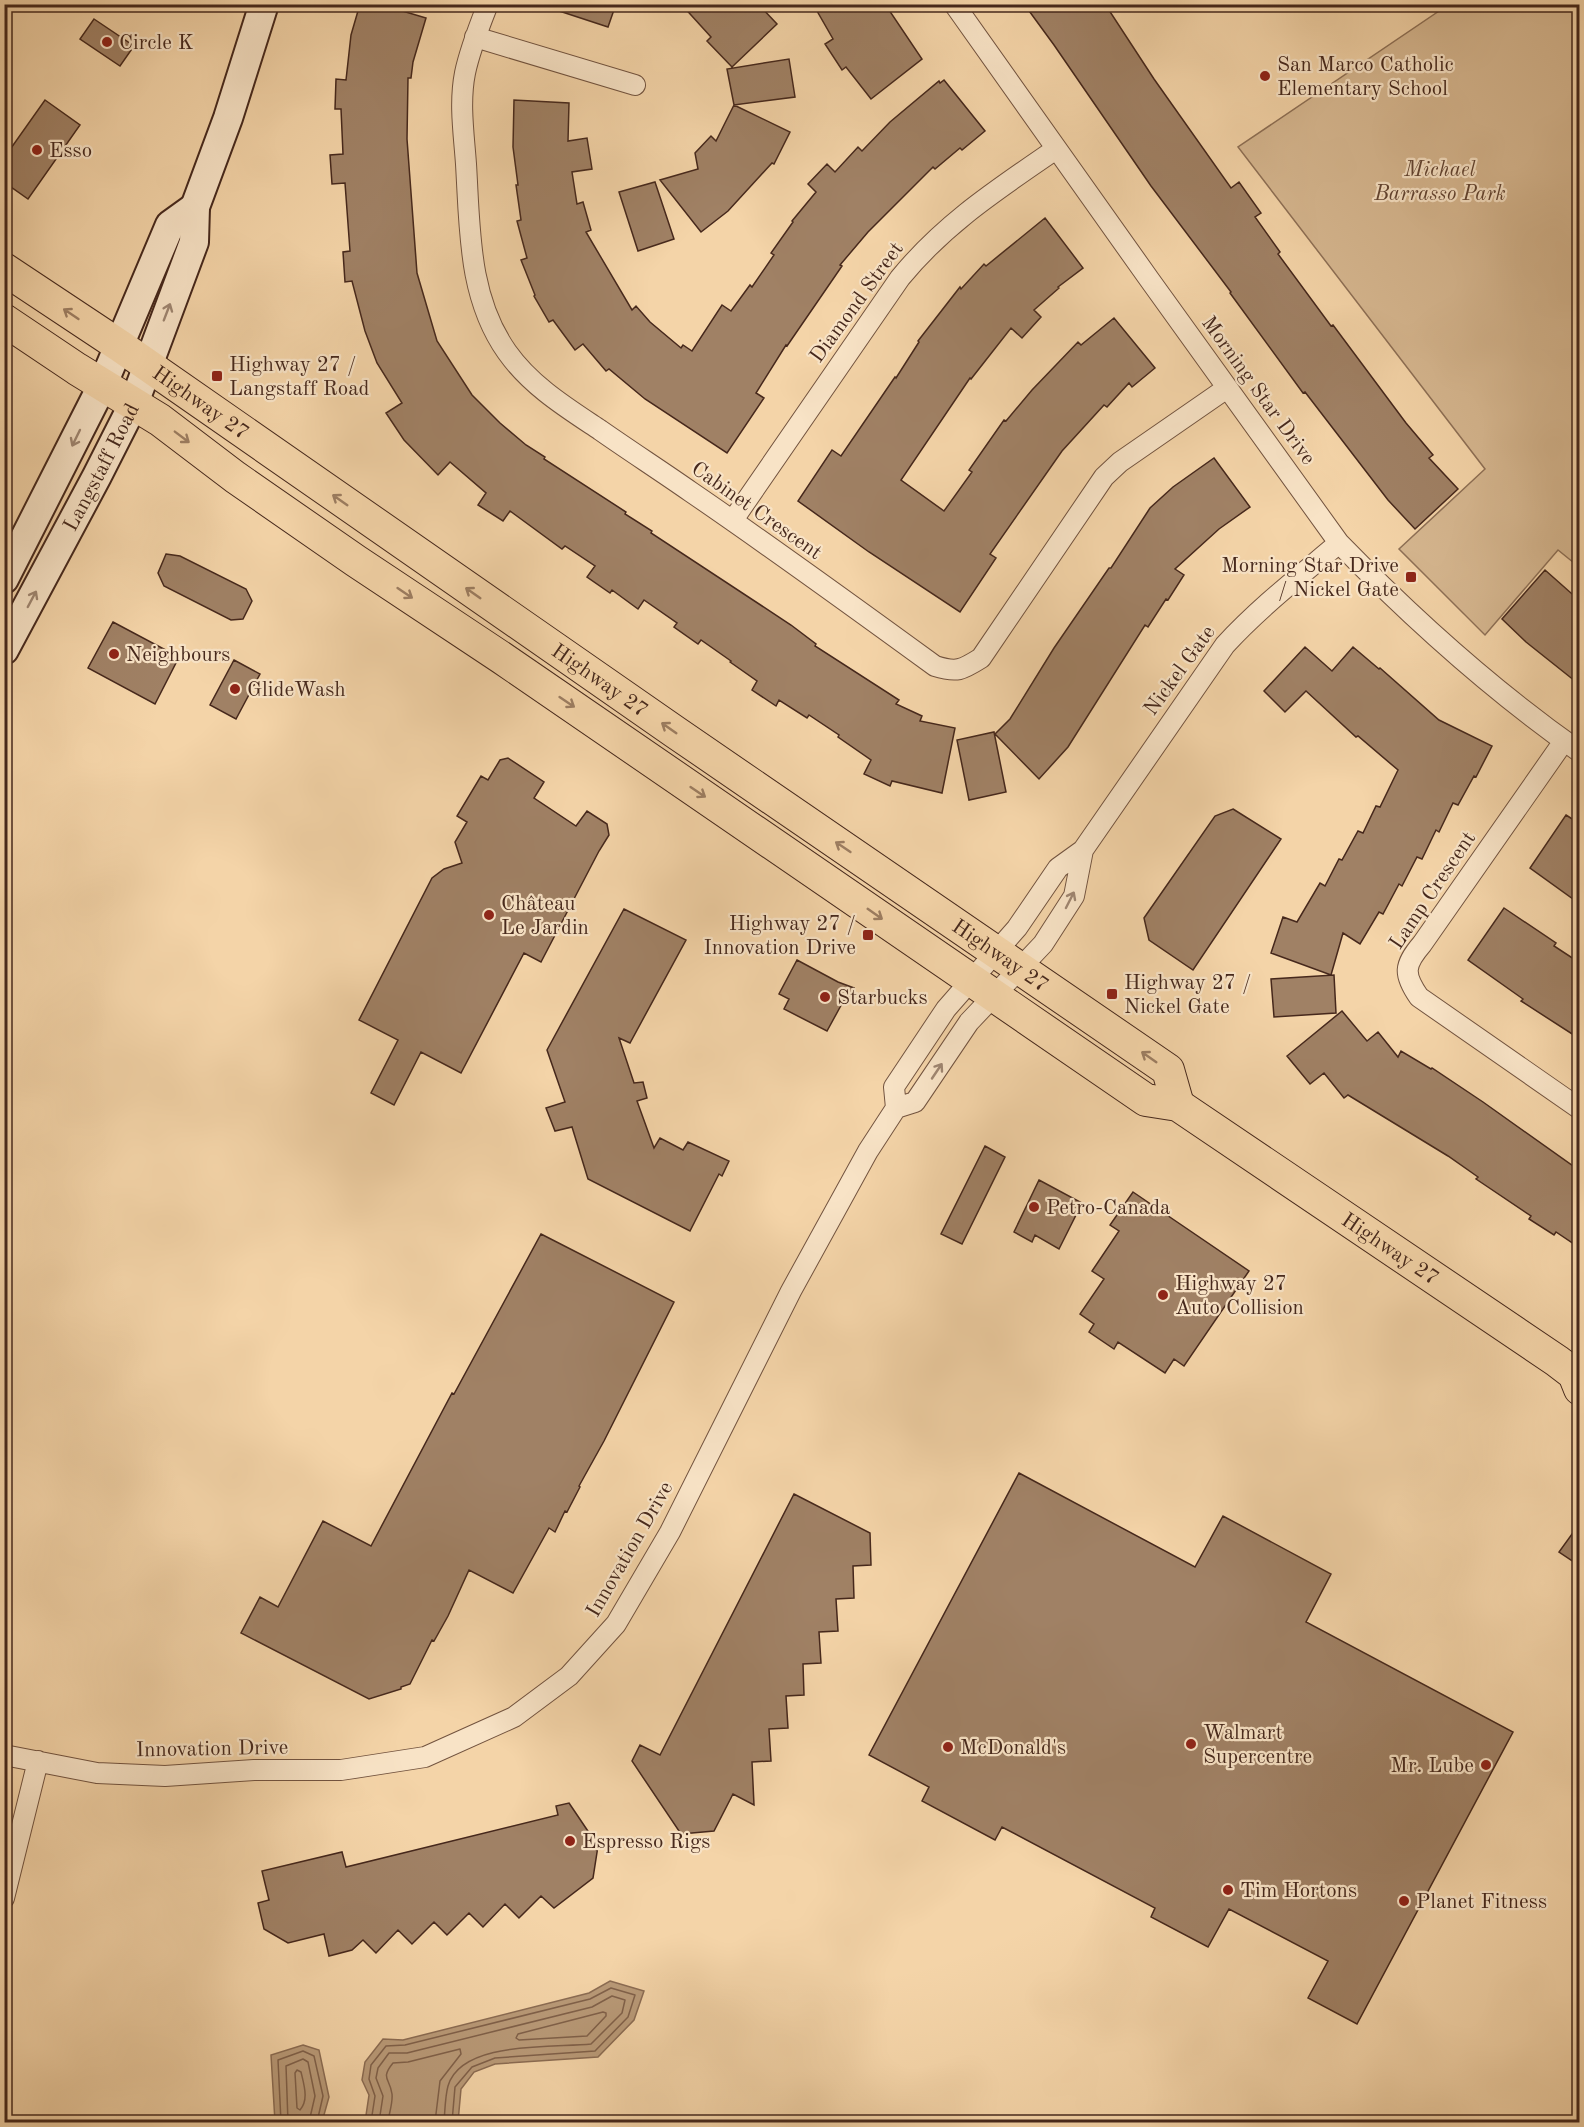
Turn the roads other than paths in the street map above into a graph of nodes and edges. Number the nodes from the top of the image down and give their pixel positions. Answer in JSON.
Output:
{"nodes":[{"id":1,"x":264,"y":4,"type":"edge"},
{"id":2,"x":488,"y":4,"type":"edge"},
{"id":3,"x":954,"y":4,"type":"edge"},
{"id":4,"x":475,"y":38,"type":"junction"},
{"id":5,"x":635,"y":85,"type":"dead end"},
{"id":6,"x":1056,"y":149,"type":"junction"},
{"id":7,"x":195,"y":207,"type":"junction"},
{"id":8,"x":4,"y":269,"type":"edge"},
{"id":9,"x":4,"y":320,"type":"edge"},
{"id":10,"x":120,"y":346,"type":"junction"},
{"id":11,"x":148,"y":367,"type":"junction"},
{"id":12,"x":102,"y":386,"type":"junction"},
{"id":13,"x":1227,"y":388,"type":"junction"},
{"id":14,"x":134,"y":403,"type":"junction"},
{"id":15,"x":733,"y":520,"type":"junction"},
{"id":16,"x":1339,"y":543,"type":"junction"},
{"id":17,"x":4,"y":579,"type":"edge"},
{"id":18,"x":4,"y":650,"type":"edge"},
{"id":19,"x":1572,"y":746,"type":"edge"},
{"id":20,"x":1083,"y":850,"type":"junction"},
{"id":21,"x":1008,"y":960,"type":"junction"},
{"id":22,"x":982,"y":988,"type":"junction"},
{"id":23,"x":1178,"y":1105,"type":"junction"},
{"id":24,"x":896,"y":1108,"type":"junction"},
{"id":25,"x":1580,"y":1109,"type":"edge"},
{"id":26,"x":1578,"y":1379,"type":"edge"},
{"id":27,"x":4,"y":1755,"type":"edge"},
{"id":28,"x":38,"y":1761,"type":"junction"},
{"id":29,"x":4,"y":1898,"type":"edge"}],
"edges":[{"from":1,"to":7,"type":"street","name":"Langstaff Road"},
{"from":2,"to":4,"type":"street","name":"Cabinet Crescent"},
{"from":3,"to":6,"type":"street","name":"Morning Star Drive"},
{"from":4,"to":5,"type":"street"},
{"from":4,"to":15,"type":"street","name":"Cabinet Crescent"},
{"from":6,"to":13,"type":"street","name":"Morning Star Drive"},
{"from":6,"to":15,"type":"street","name":"Diamond Street"},
{"from":7,"to":10,"type":"street","name":"Langstaff Road"},
{"from":11,"to":7,"type":"street","name":"Langstaff Road","one_way":true},
{"from":10,"to":8,"type":"main road","name":"Highway 27","one_way":true},
{"from":9,"to":12,"type":"main road","name":"Highway 27"},
{"from":10,"to":11,"type":"main road","name":"Highway 27"},
{"from":10,"to":12,"type":"street","name":"Langstaff Road"},
{"from":11,"to":14,"type":"street","name":"Langstaff Road"},
{"from":21,"to":11,"type":"main road","name":"Highway 27","one_way":true},
{"from":12,"to":14,"type":"main road","name":"Highway 27"},
{"from":12,"to":17,"type":"street","name":"Langstaff Road","one_way":true},
{"from":13,"to":15,"type":"street","name":"Cabinet Crescent"},
{"from":13,"to":16,"type":"street","name":"Morning Star Drive"},
{"from":18,"to":14,"type":"street","name":"Langstaff Road","one_way":true},
{"from":14,"to":22,"type":"main road","name":"Highway 27","one_way":true},
{"from":16,"to":19,"type":"street","name":"Morning Star Drive"},
{"from":16,"to":20,"type":"street","name":"Nickel Gate"},
{"from":19,"to":25,"type":"street","name":"Lamp Crescent"},
{"from":20,"to":21,"type":"street","name":"Nickel Gate"},
{"from":21,"to":20,"type":"street","name":"Nickel Gate","one_way":true},
{"from":21,"to":22,"type":"street","name":"Innovation Drive"},
{"from":21,"to":22,"type":"street","name":"Nickel Gate"},
{"from":23,"to":21,"type":"main road","name":"Highway 27","one_way":true},
{"from":22,"to":23,"type":"main road","name":"Highway 27"},
{"from":24,"to":22,"type":"street","name":"Innovation Drive","one_way":true},
{"from":22,"to":24,"type":"street","name":"Innovation Drive"},
{"from":23,"to":26,"type":"main road","name":"Highway 27"},
{"from":24,"to":28,"type":"street","name":"Innovation Drive"},
{"from":27,"to":28,"type":"street","name":"Innovation Drive"},
{"from":28,"to":29,"type":"street"}]}
